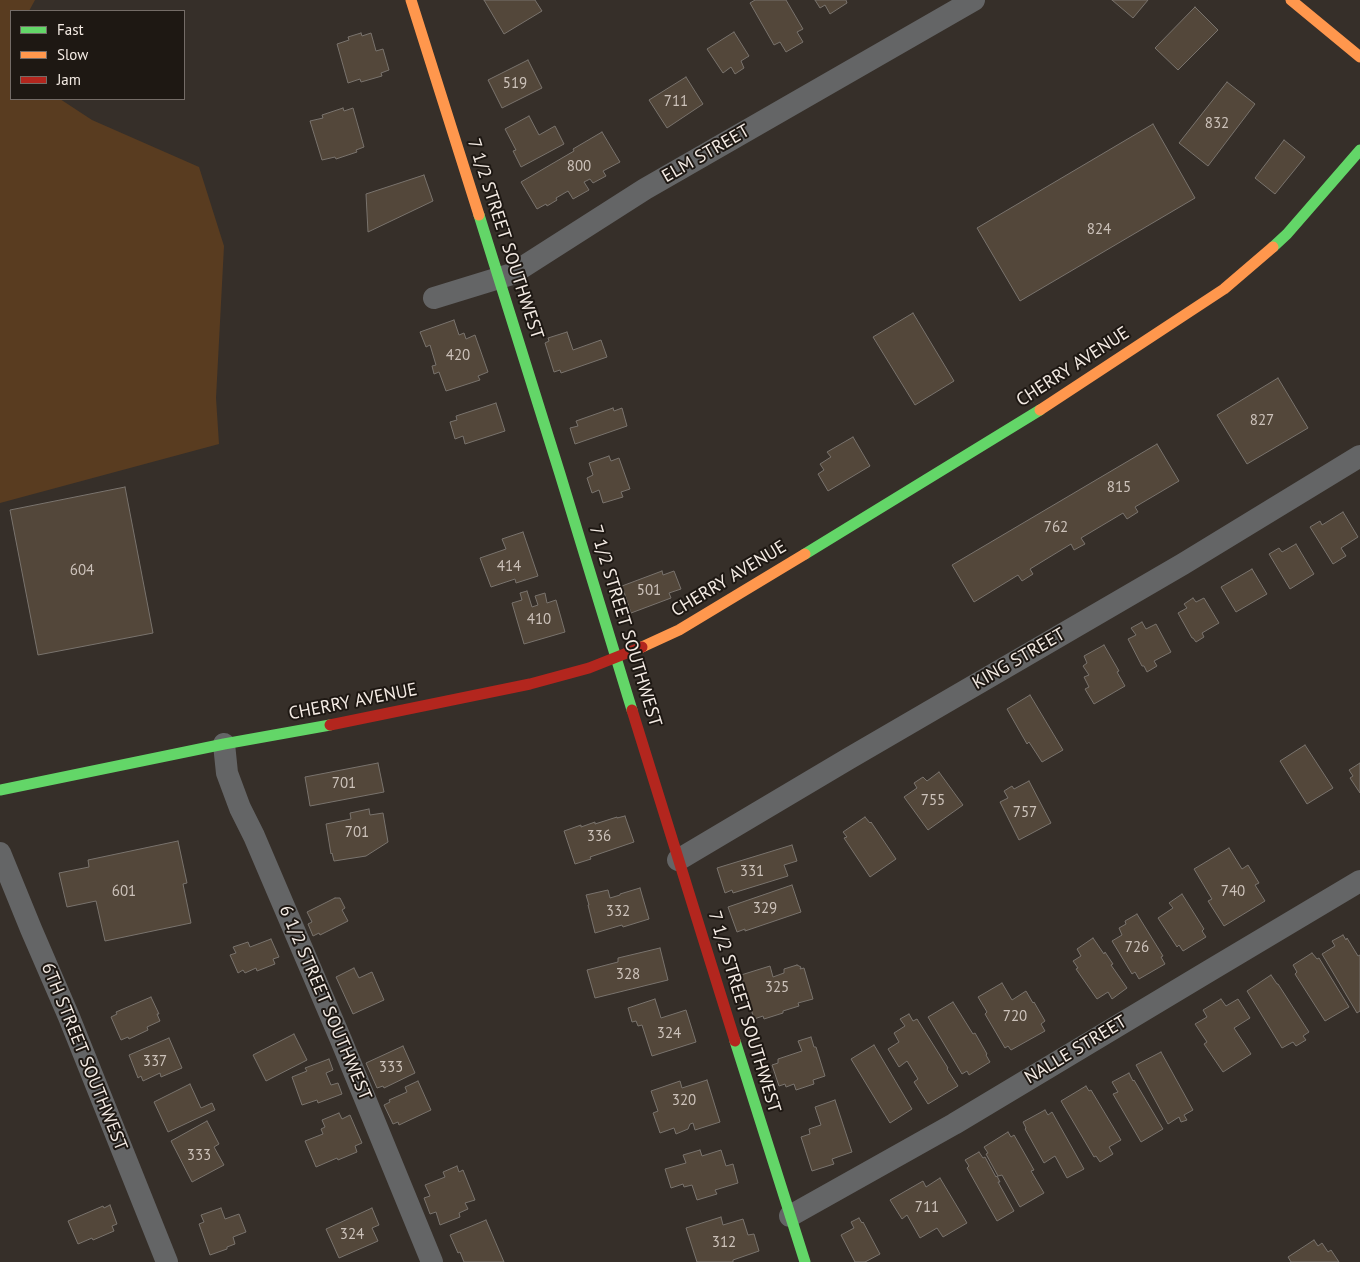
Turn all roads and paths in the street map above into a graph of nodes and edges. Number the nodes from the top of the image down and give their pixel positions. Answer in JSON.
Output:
{"nodes":[{"id":1,"x":411,"y":0,"type":"edge"},
{"id":2,"x":974,"y":0,"type":"edge"},
{"id":3,"x":1291,"y":0,"type":"edge"},
{"id":4,"x":1360,"y":57,"type":"edge"},
{"id":5,"x":1360,"y":150,"type":"edge"},
{"id":6,"x":499,"y":278,"type":"junction"},
{"id":7,"x":434,"y":298,"type":"dead end"},
{"id":8,"x":1360,"y":456,"type":"edge"},
{"id":9,"x":616,"y":658,"type":"junction"},
{"id":10,"x":224,"y":744,"type":"junction"},
{"id":11,"x":0,"y":790,"type":"edge"},
{"id":12,"x":0,"y":853,"type":"edge"},
{"id":13,"x":678,"y":860,"type":"junction"},
{"id":14,"x":1360,"y":881,"type":"edge"},
{"id":15,"x":790,"y":1216,"type":"junction"},
{"id":16,"x":167,"y":1262,"type":"edge"},
{"id":17,"x":432,"y":1262,"type":"edge"},
{"id":18,"x":805,"y":1262,"type":"edge"}],
"edges":[{"from":1,"to":6,"type":"main road","name":"7 1/2 STREET SOUTHWEST"},
{"from":2,"to":6,"type":"street","name":"ELM STREET"},
{"from":3,"to":4,"type":"main road"},
{"from":5,"to":9,"type":"main road","name":"CHERRY AVENUE"},
{"from":6,"to":7,"type":"street","name":"ELM STREET"},
{"from":6,"to":9,"type":"main road","name":"7 1/2 STREET SOUTHWEST"},
{"from":8,"to":13,"type":"street","name":"KING STREET"},
{"from":9,"to":10,"type":"main road","name":"CHERRY AVENUE"},
{"from":9,"to":13,"type":"main road","name":"7 1/2 STREET SOUTHWEST"},
{"from":10,"to":11,"type":"main road","name":"CHERRY AVENUE"},
{"from":10,"to":17,"type":"street","name":"6 1/2 STREET SOUTHWEST"},
{"from":12,"to":16,"type":"street","name":"6TH STREET SOUTHWEST"},
{"from":13,"to":15,"type":"main road","name":"7 1/2 STREET SOUTHWEST"},
{"from":14,"to":15,"type":"street","name":"NALLE STREET"},
{"from":15,"to":18,"type":"main road","name":"7 1/2 STREET SOUTHWEST"}]}
